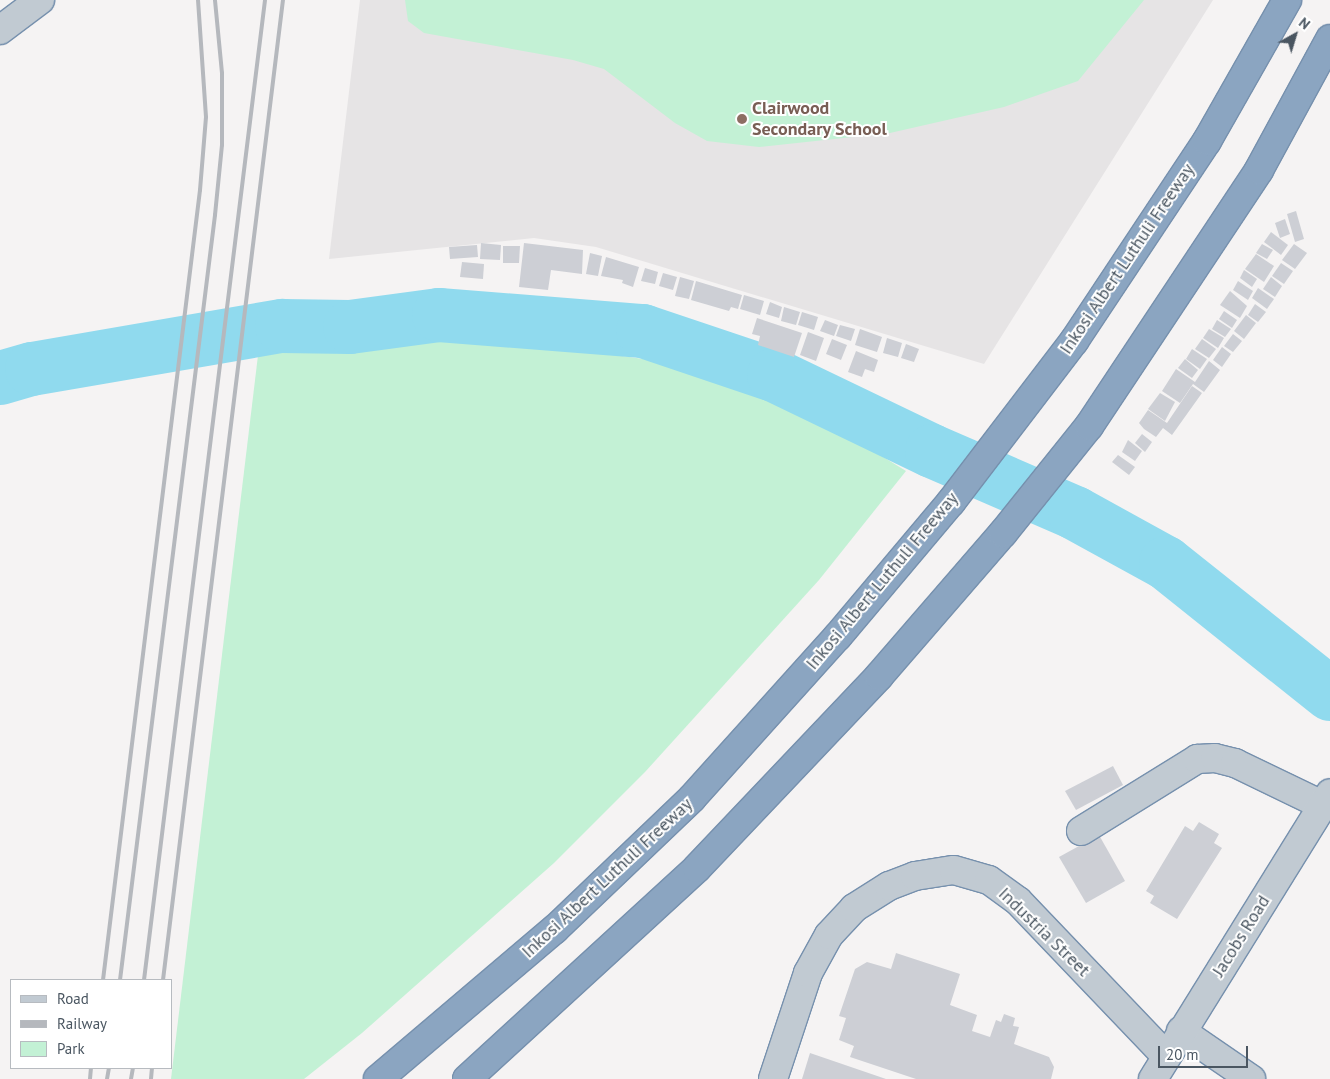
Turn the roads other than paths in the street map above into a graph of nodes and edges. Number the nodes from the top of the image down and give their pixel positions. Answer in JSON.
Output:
{"nodes":[{"id":1,"x":40,"y":0,"type":"edge"},
{"id":2,"x":1287,"y":0,"type":"edge"},
{"id":3,"x":0,"y":30,"type":"edge"},
{"id":4,"x":1330,"y":39,"type":"edge"},
{"id":5,"x":1326,"y":799,"type":"edge"},
{"id":6,"x":1081,"y":831,"type":"dead end"},
{"id":7,"x":1181,"y":1031,"type":"junction"},
{"id":8,"x":1160,"y":1067,"type":"edge"},
{"id":9,"x":378,"y":1079,"type":"edge"},
{"id":10,"x":467,"y":1079,"type":"edge"},
{"id":11,"x":773,"y":1079,"type":"edge"},
{"id":12,"x":1251,"y":1079,"type":"edge"}],
"edges":[{"from":1,"to":3,"type":"street"},
{"from":2,"to":9,"type":"highway","name":"Inkosi Albert Luthuli Freeway"},
{"from":4,"to":10,"type":"highway"},
{"from":5,"to":6,"type":"street"},
{"from":5,"to":7,"type":"street","name":"Jacobs Road"},
{"from":7,"to":8,"type":"street","name":"Jacobs Road"},
{"from":7,"to":12,"type":"street"},
{"from":8,"to":11,"type":"street","name":"Industria Street"}]}
